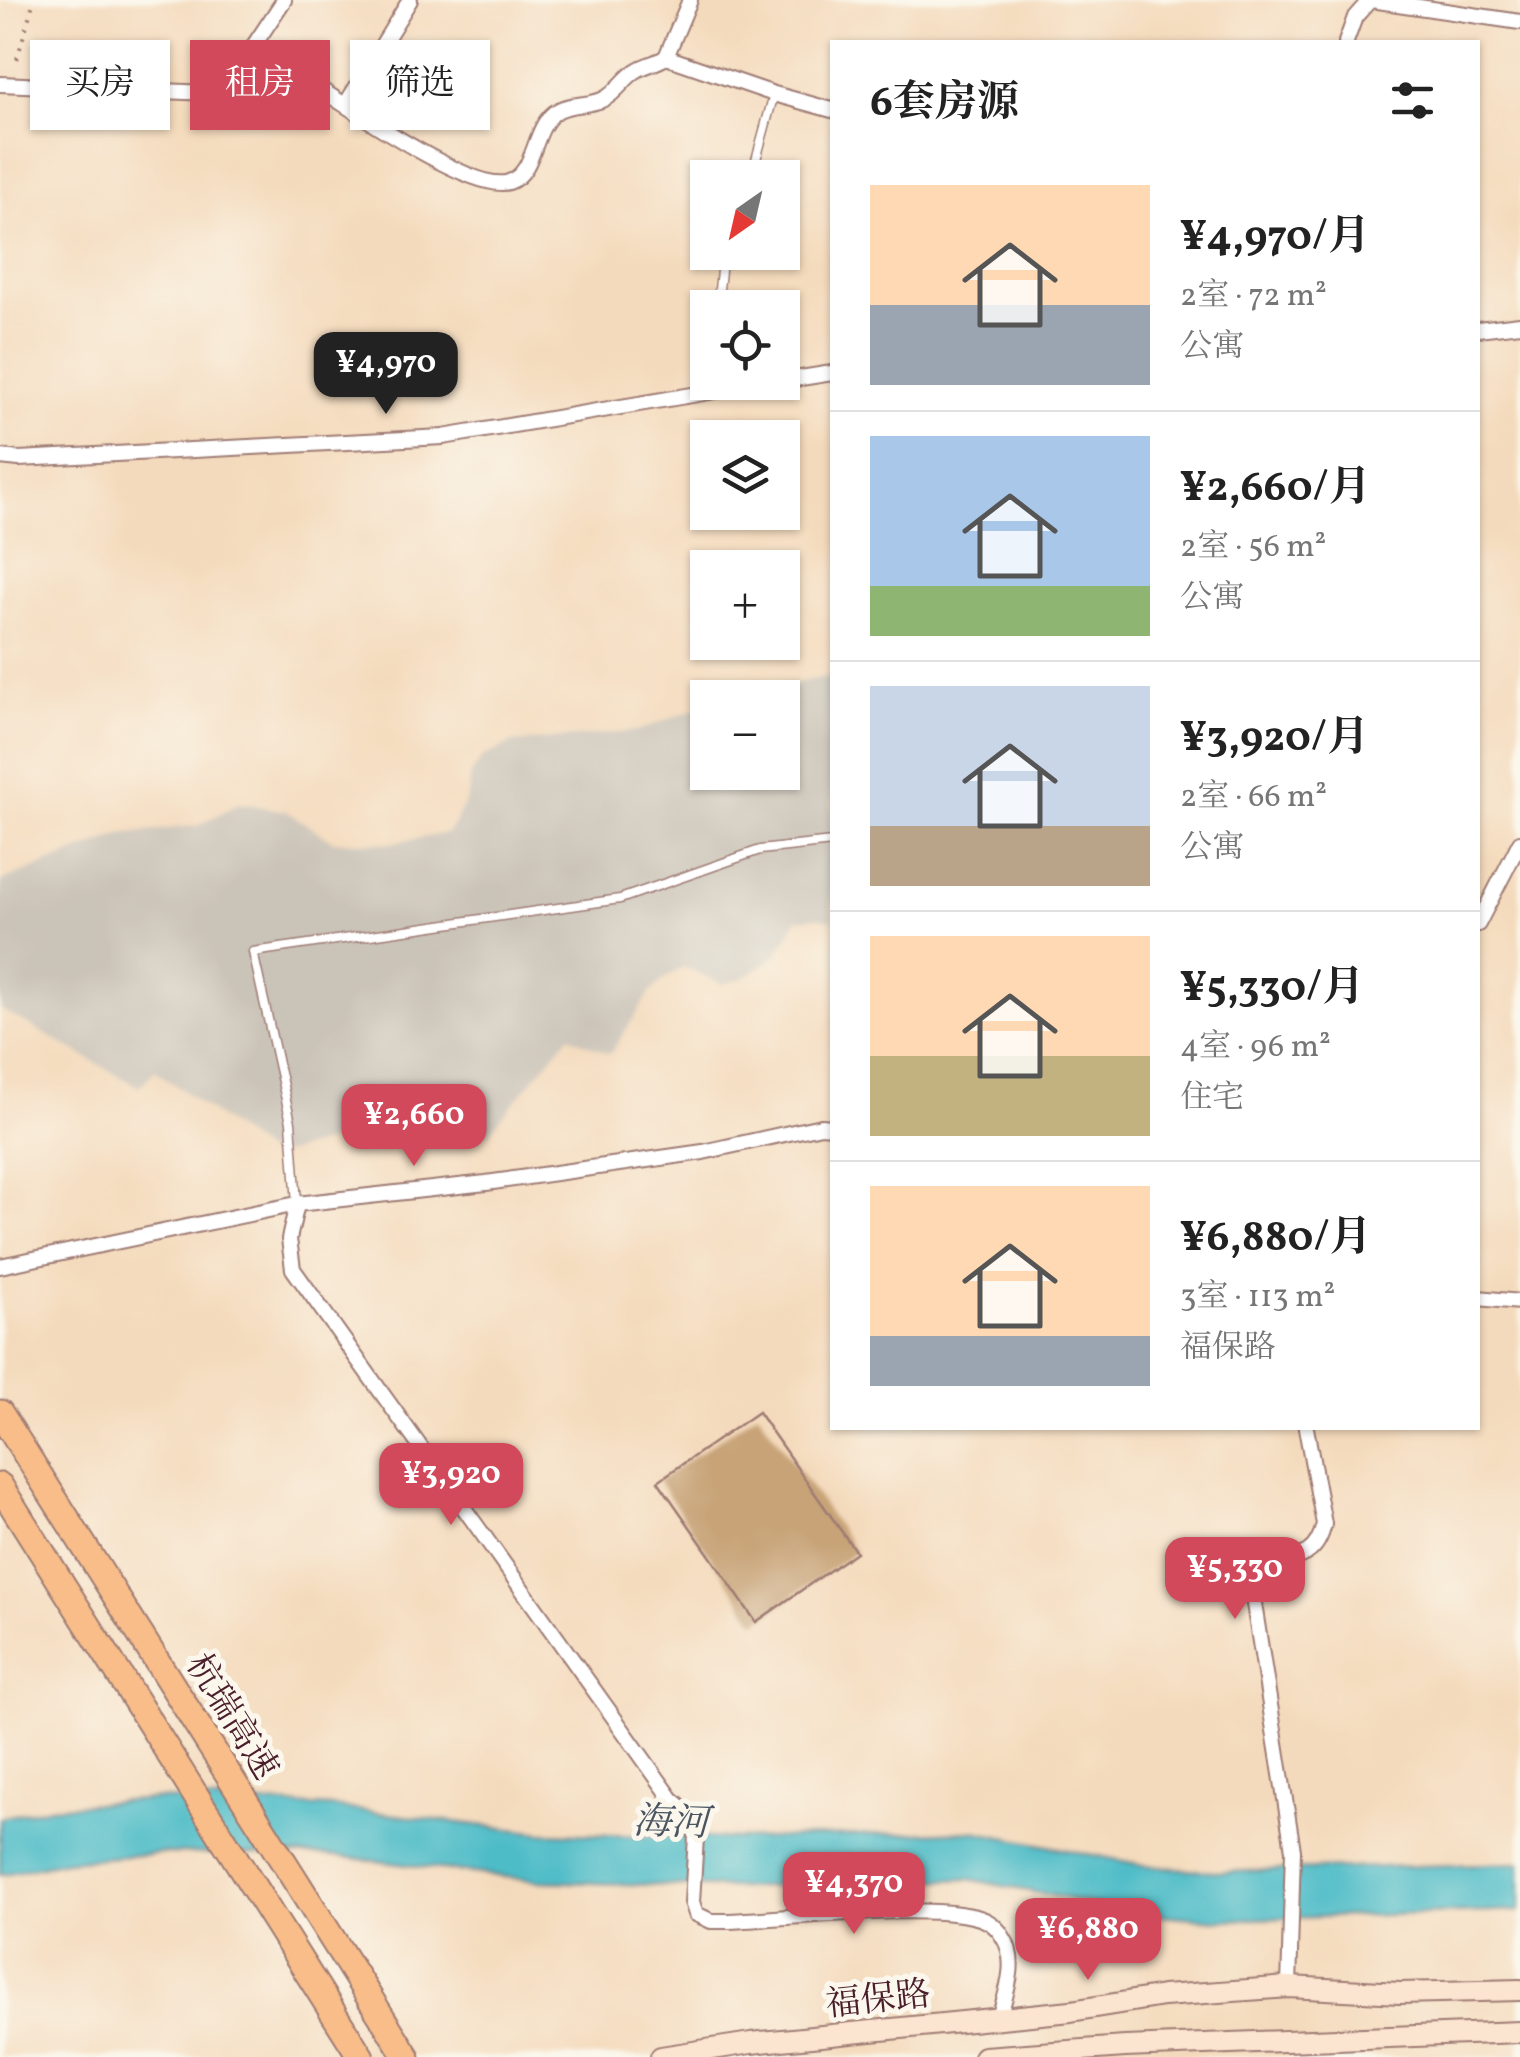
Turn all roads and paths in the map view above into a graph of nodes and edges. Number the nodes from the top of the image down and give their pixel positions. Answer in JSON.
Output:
{"nodes":[{"id":1,"x":34,"y":0,"type":"edge"},
{"id":2,"x":284,"y":0,"type":"edge"},
{"id":3,"x":410,"y":0,"type":"edge"},
{"id":4,"x":690,"y":0,"type":"edge"},
{"id":5,"x":1370,"y":0,"type":"edge"},
{"id":6,"x":1520,"y":22,"type":"edge"},
{"id":7,"x":257,"y":40,"type":"edge"},
{"id":8,"x":1347,"y":40,"type":"edge"},
{"id":9,"x":666,"y":57,"type":"junction"},
{"id":10,"x":17,"y":59,"type":"dead end"},
{"id":11,"x":0,"y":84,"type":"edge"},
{"id":12,"x":190,"y":91,"type":"edge"},
{"id":13,"x":330,"y":94,"type":"edge"},
{"id":14,"x":774,"y":94,"type":"junction"},
{"id":15,"x":346,"y":104,"type":"junction"},
{"id":16,"x":830,"y":109,"type":"edge"},
{"id":17,"x":756,"y":160,"type":"edge"},
{"id":18,"x":1520,"y":324,"type":"edge"},
{"id":19,"x":1480,"y":329,"type":"edge"},
{"id":20,"x":830,"y":373,"type":"edge"},
{"id":21,"x":800,"y":377,"type":"edge"},
{"id":22,"x":690,"y":393,"type":"edge"},
{"id":23,"x":0,"y":457,"type":"edge"},
{"id":24,"x":830,"y":842,"type":"edge"},
{"id":25,"x":1520,"y":842,"type":"edge"},
{"id":26,"x":1480,"y":920,"type":"edge"},
{"id":27,"x":830,"y":1126,"type":"edge"},
{"id":28,"x":297,"y":1204,"type":"junction"},
{"id":29,"x":0,"y":1266,"type":"edge"},
{"id":30,"x":1480,"y":1298,"type":"edge"},
{"id":31,"x":1520,"y":1302,"type":"edge"},
{"id":32,"x":0,"y":1413,"type":"edge"},
{"id":33,"x":1306,"y":1430,"type":"edge"},
{"id":34,"x":0,"y":1486,"type":"edge"},
{"id":35,"x":1289,"y":1987,"type":"junction"},
{"id":36,"x":1520,"y":1990,"type":"edge"},
{"id":37,"x":999,"y":2018,"type":"junction"},
{"id":38,"x":1520,"y":2032,"type":"edge"},
{"id":39,"x":361,"y":2057,"type":"edge"},
{"id":40,"x":407,"y":2057,"type":"edge"},
{"id":41,"x":661,"y":2057,"type":"edge"},
{"id":42,"x":984,"y":2057,"type":"edge"}],
"edges":[{"from":1,"to":10,"type":"path"},
{"from":2,"to":7,"type":"street"},
{"from":3,"to":15,"type":"street"},
{"from":4,"to":9,"type":"street"},
{"from":5,"to":6,"type":"street"},
{"from":5,"to":8,"type":"street"},
{"from":9,"to":14,"type":"street"},
{"from":9,"to":15,"type":"street"},
{"from":11,"to":12,"type":"street"},
{"from":13,"to":15,"type":"street"},
{"from":14,"to":16,"type":"street"},
{"from":14,"to":17,"type":"lane"},
{"from":18,"to":19,"type":"street"},
{"from":20,"to":21,"type":"street"},
{"from":22,"to":23,"type":"street"},
{"from":24,"to":28,"type":"lane"},
{"from":25,"to":26,"type":"street"},
{"from":27,"to":28,"type":"street"},
{"from":28,"to":29,"type":"street"},
{"from":28,"to":37,"type":"street"},
{"from":30,"to":31,"type":"street"},
{"from":32,"to":40,"type":"highway","name":"杭瑞高速"},
{"from":33,"to":35,"type":"street"},
{"from":34,"to":39,"type":"highway"},
{"from":35,"to":36,"type":"main road","name":"福保路"},
{"from":35,"to":37,"type":"main road","name":"福保路"},
{"from":37,"to":41,"type":"main road","name":"福保路"},
{"from":38,"to":42,"type":"main road"}]}
